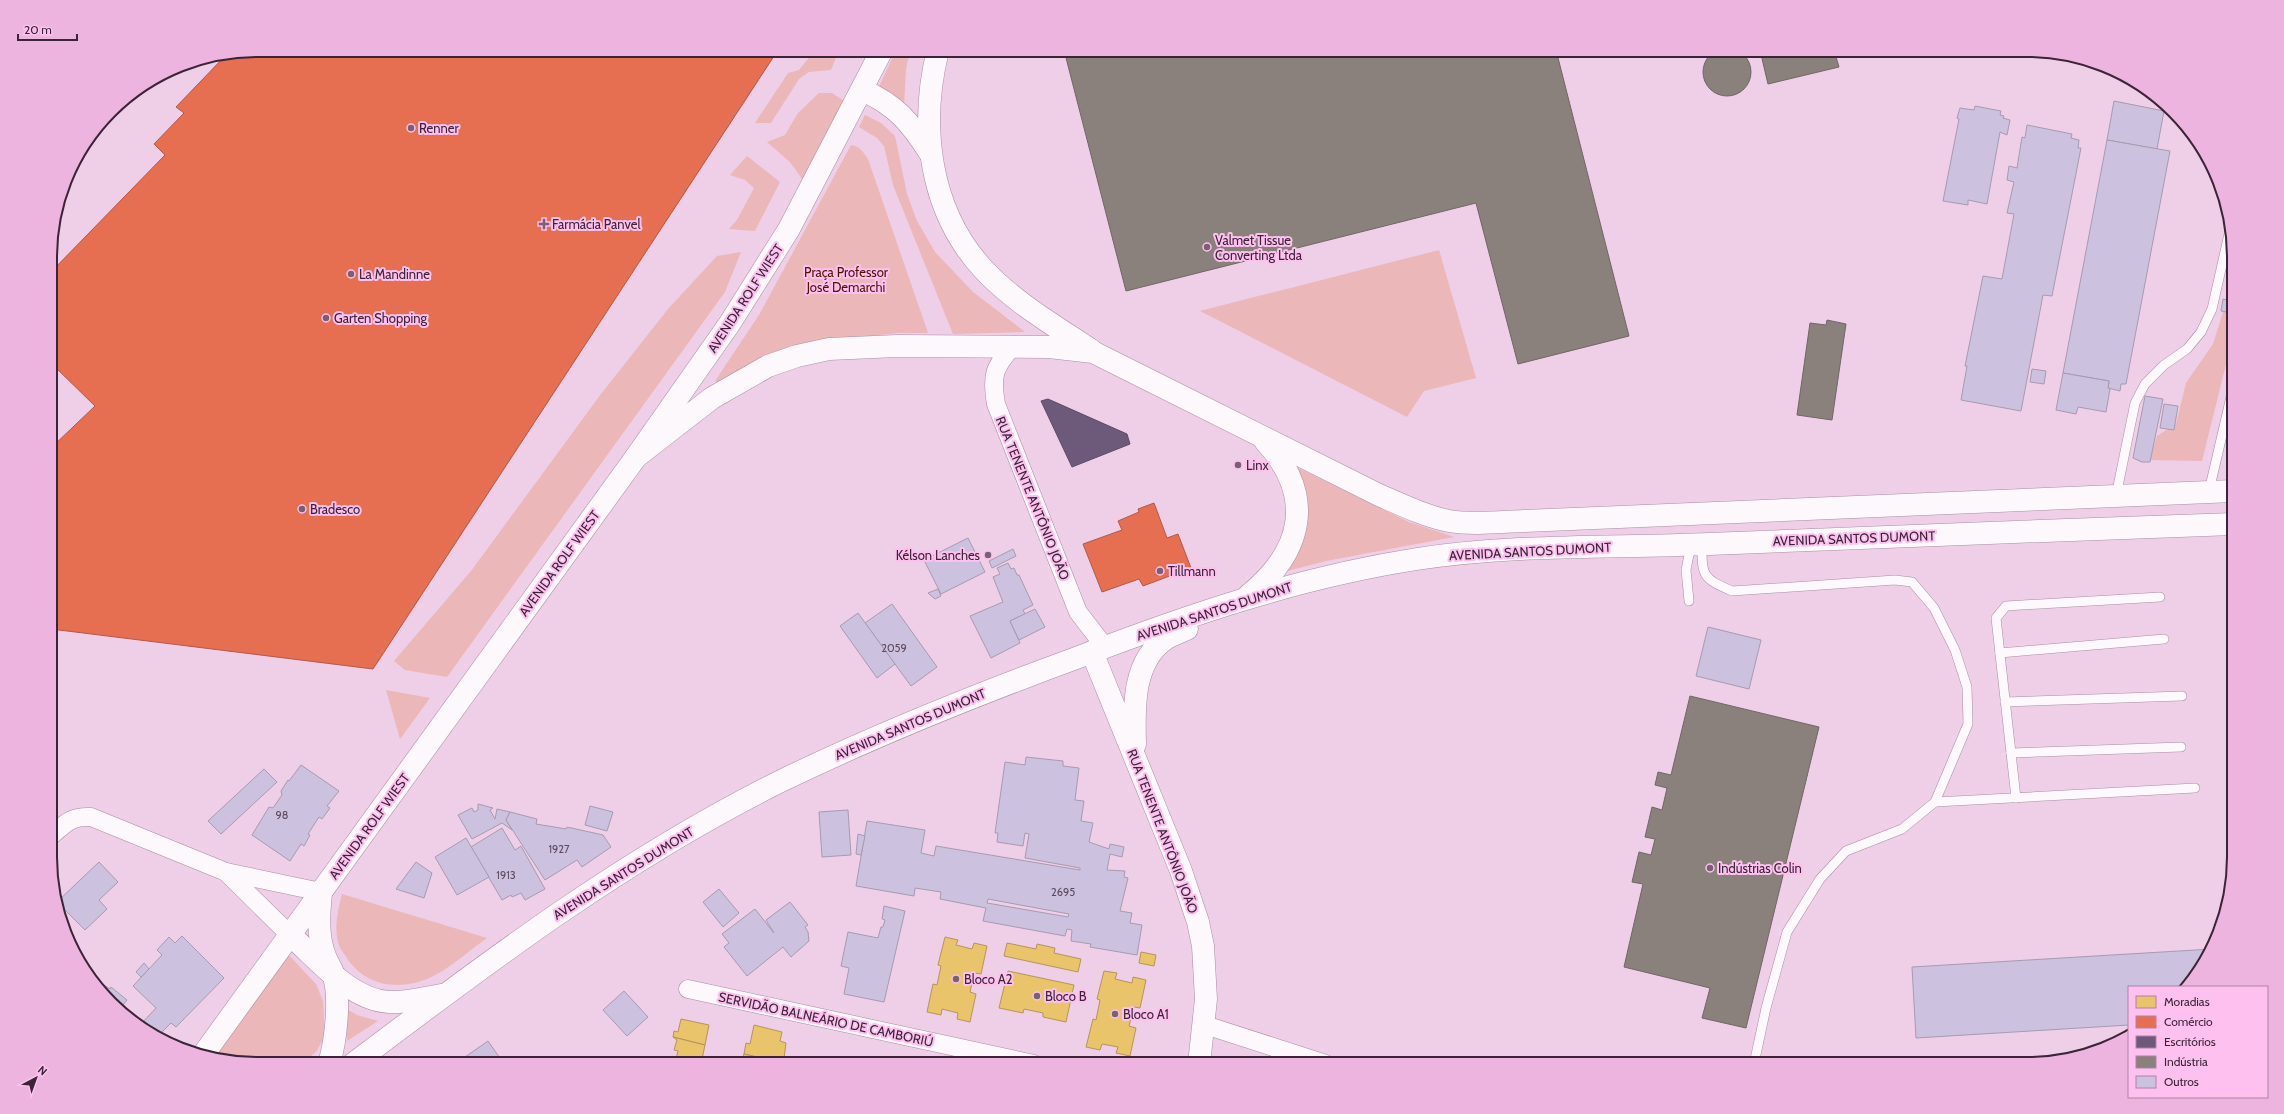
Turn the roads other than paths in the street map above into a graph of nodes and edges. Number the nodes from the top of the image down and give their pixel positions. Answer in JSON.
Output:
{"nodes":[{"id":1,"x":878,"y":57,"type":"edge"},
{"id":2,"x":937,"y":57,"type":"edge"},
{"id":3,"x":862,"y":90,"type":"junction"},
{"id":4,"x":930,"y":153,"type":"junction"},
{"id":5,"x":2227,"y":243,"type":"edge"},
{"id":6,"x":1014,"y":345,"type":"junction"},
{"id":7,"x":1093,"y":352,"type":"junction"},
{"id":8,"x":2227,"y":414,"type":"edge"},
{"id":9,"x":1258,"y":434,"type":"junction"},
{"id":10,"x":636,"y":457,"type":"junction"},
{"id":11,"x":2227,"y":490,"type":"edge"},
{"id":12,"x":2209,"y":491,"type":"junction"},
{"id":13,"x":2116,"y":496,"type":"junction"},
{"id":14,"x":2227,"y":524,"type":"edge"},
{"id":15,"x":1696,"y":544,"type":"junction"},
{"id":16,"x":1333,"y":574,"type":"junction"},
{"id":17,"x":1247,"y":597,"type":"junction"},
{"id":18,"x":2160,"y":597,"type":"dead end"},
{"id":19,"x":1689,"y":601,"type":"dead end"},
{"id":20,"x":2164,"y":639,"type":"dead end"},
{"id":21,"x":1098,"y":649,"type":"junction"},
{"id":22,"x":2000,"y":653,"type":"junction"},
{"id":23,"x":2182,"y":696,"type":"dead end"},
{"id":24,"x":2005,"y":702,"type":"junction"},
{"id":25,"x":2180,"y":747,"type":"dead end"},
{"id":26,"x":2011,"y":753,"type":"junction"},
{"id":27,"x":1136,"y":759,"type":"junction"},
{"id":28,"x":2195,"y":788,"type":"dead end"},
{"id":29,"x":2016,"y":798,"type":"junction"},
{"id":30,"x":1935,"y":802,"type":"junction"},
{"id":31,"x":57,"y":831,"type":"edge"},
{"id":32,"x":226,"y":872,"type":"junction"},
{"id":33,"x":322,"y":892,"type":"junction"},
{"id":34,"x":290,"y":935,"type":"junction"},
{"id":35,"x":333,"y":973,"type":"junction"},
{"id":36,"x":688,"y":989,"type":"dead end"},
{"id":37,"x":444,"y":995,"type":"junction"},
{"id":38,"x":1205,"y":1025,"type":"junction"},
{"id":39,"x":206,"y":1050,"type":"edge"},
{"id":40,"x":331,"y":1057,"type":"edge"},
{"id":41,"x":361,"y":1057,"type":"edge"},
{"id":42,"x":1002,"y":1057,"type":"edge"},
{"id":43,"x":1200,"y":1057,"type":"edge"},
{"id":44,"x":1304,"y":1057,"type":"edge"},
{"id":45,"x":1756,"y":1057,"type":"edge"}],
"edges":[{"from":1,"to":3,"type":"main road","name":"AVENIDA ROLF WIEST"},
{"from":2,"to":4,"type":"main road"},
{"from":3,"to":4,"type":"main road"},
{"from":3,"to":10,"type":"main road","name":"AVENIDA ROLF WIEST"},
{"from":4,"to":7,"type":"main road"},
{"from":5,"to":13,"type":"lane"},
{"from":6,"to":7,"type":"main road"},
{"from":6,"to":10,"type":"main road"},
{"from":6,"to":21,"type":"street","name":"RUA TENENTE ANTÔNIO JOÃO"},
{"from":7,"to":9,"type":"main road"},
{"from":8,"to":12,"type":"lane"},
{"from":9,"to":13,"type":"main road"},
{"from":9,"to":17,"type":"main road"},
{"from":10,"to":33,"type":"main road","name":"AVENIDA ROLF WIEST"},
{"from":11,"to":12,"type":"main road"},
{"from":12,"to":13,"type":"main road"},
{"from":14,"to":15,"type":"main road","name":"AVENIDA SANTOS DUMONT"},
{"from":15,"to":16,"type":"main road","name":"AVENIDA SANTOS DUMONT"},
{"from":15,"to":19,"type":"lane"},
{"from":15,"to":30,"type":"lane"},
{"from":16,"to":17,"type":"main road","name":"AVENIDA SANTOS DUMONT"},
{"from":16,"to":27,"type":"main road"},
{"from":17,"to":21,"type":"main road","name":"AVENIDA SANTOS DUMONT"},
{"from":18,"to":22,"type":"lane"},
{"from":20,"to":22,"type":"lane"},
{"from":21,"to":27,"type":"main road","name":"RUA TENENTE ANTÔNIO JOÃO"},
{"from":21,"to":37,"type":"main road","name":"AVENIDA SANTOS DUMONT"},
{"from":22,"to":24,"type":"lane"},
{"from":23,"to":24,"type":"lane"},
{"from":24,"to":26,"type":"lane"},
{"from":25,"to":26,"type":"lane"},
{"from":26,"to":29,"type":"lane"},
{"from":27,"to":38,"type":"main road","name":"RUA TENENTE ANTÔNIO JOÃO"},
{"from":28,"to":29,"type":"lane"},
{"from":29,"to":30,"type":"lane"},
{"from":30,"to":45,"type":"lane"},
{"from":31,"to":32,"type":"street"},
{"from":32,"to":33,"type":"street"},
{"from":32,"to":34,"type":"street"},
{"from":33,"to":34,"type":"main road","name":"AVENIDA ROLF WIEST"},
{"from":33,"to":35,"type":"main road"},
{"from":34,"to":35,"type":"main road"},
{"from":34,"to":39,"type":"main road","name":"AVENIDA ROLF WIEST"},
{"from":35,"to":37,"type":"main road"},
{"from":35,"to":40,"type":"main road"},
{"from":36,"to":42,"type":"street","name":"SERVIDÃO BALNEÁRIO DE CAMBORIÚ"},
{"from":37,"to":41,"type":"main road","name":"AVENIDA SANTOS DUMONT"},
{"from":38,"to":43,"type":"main road","name":"RUA TENENTE ANTÔNIO JOÃO"},
{"from":38,"to":44,"type":"street"}]}
